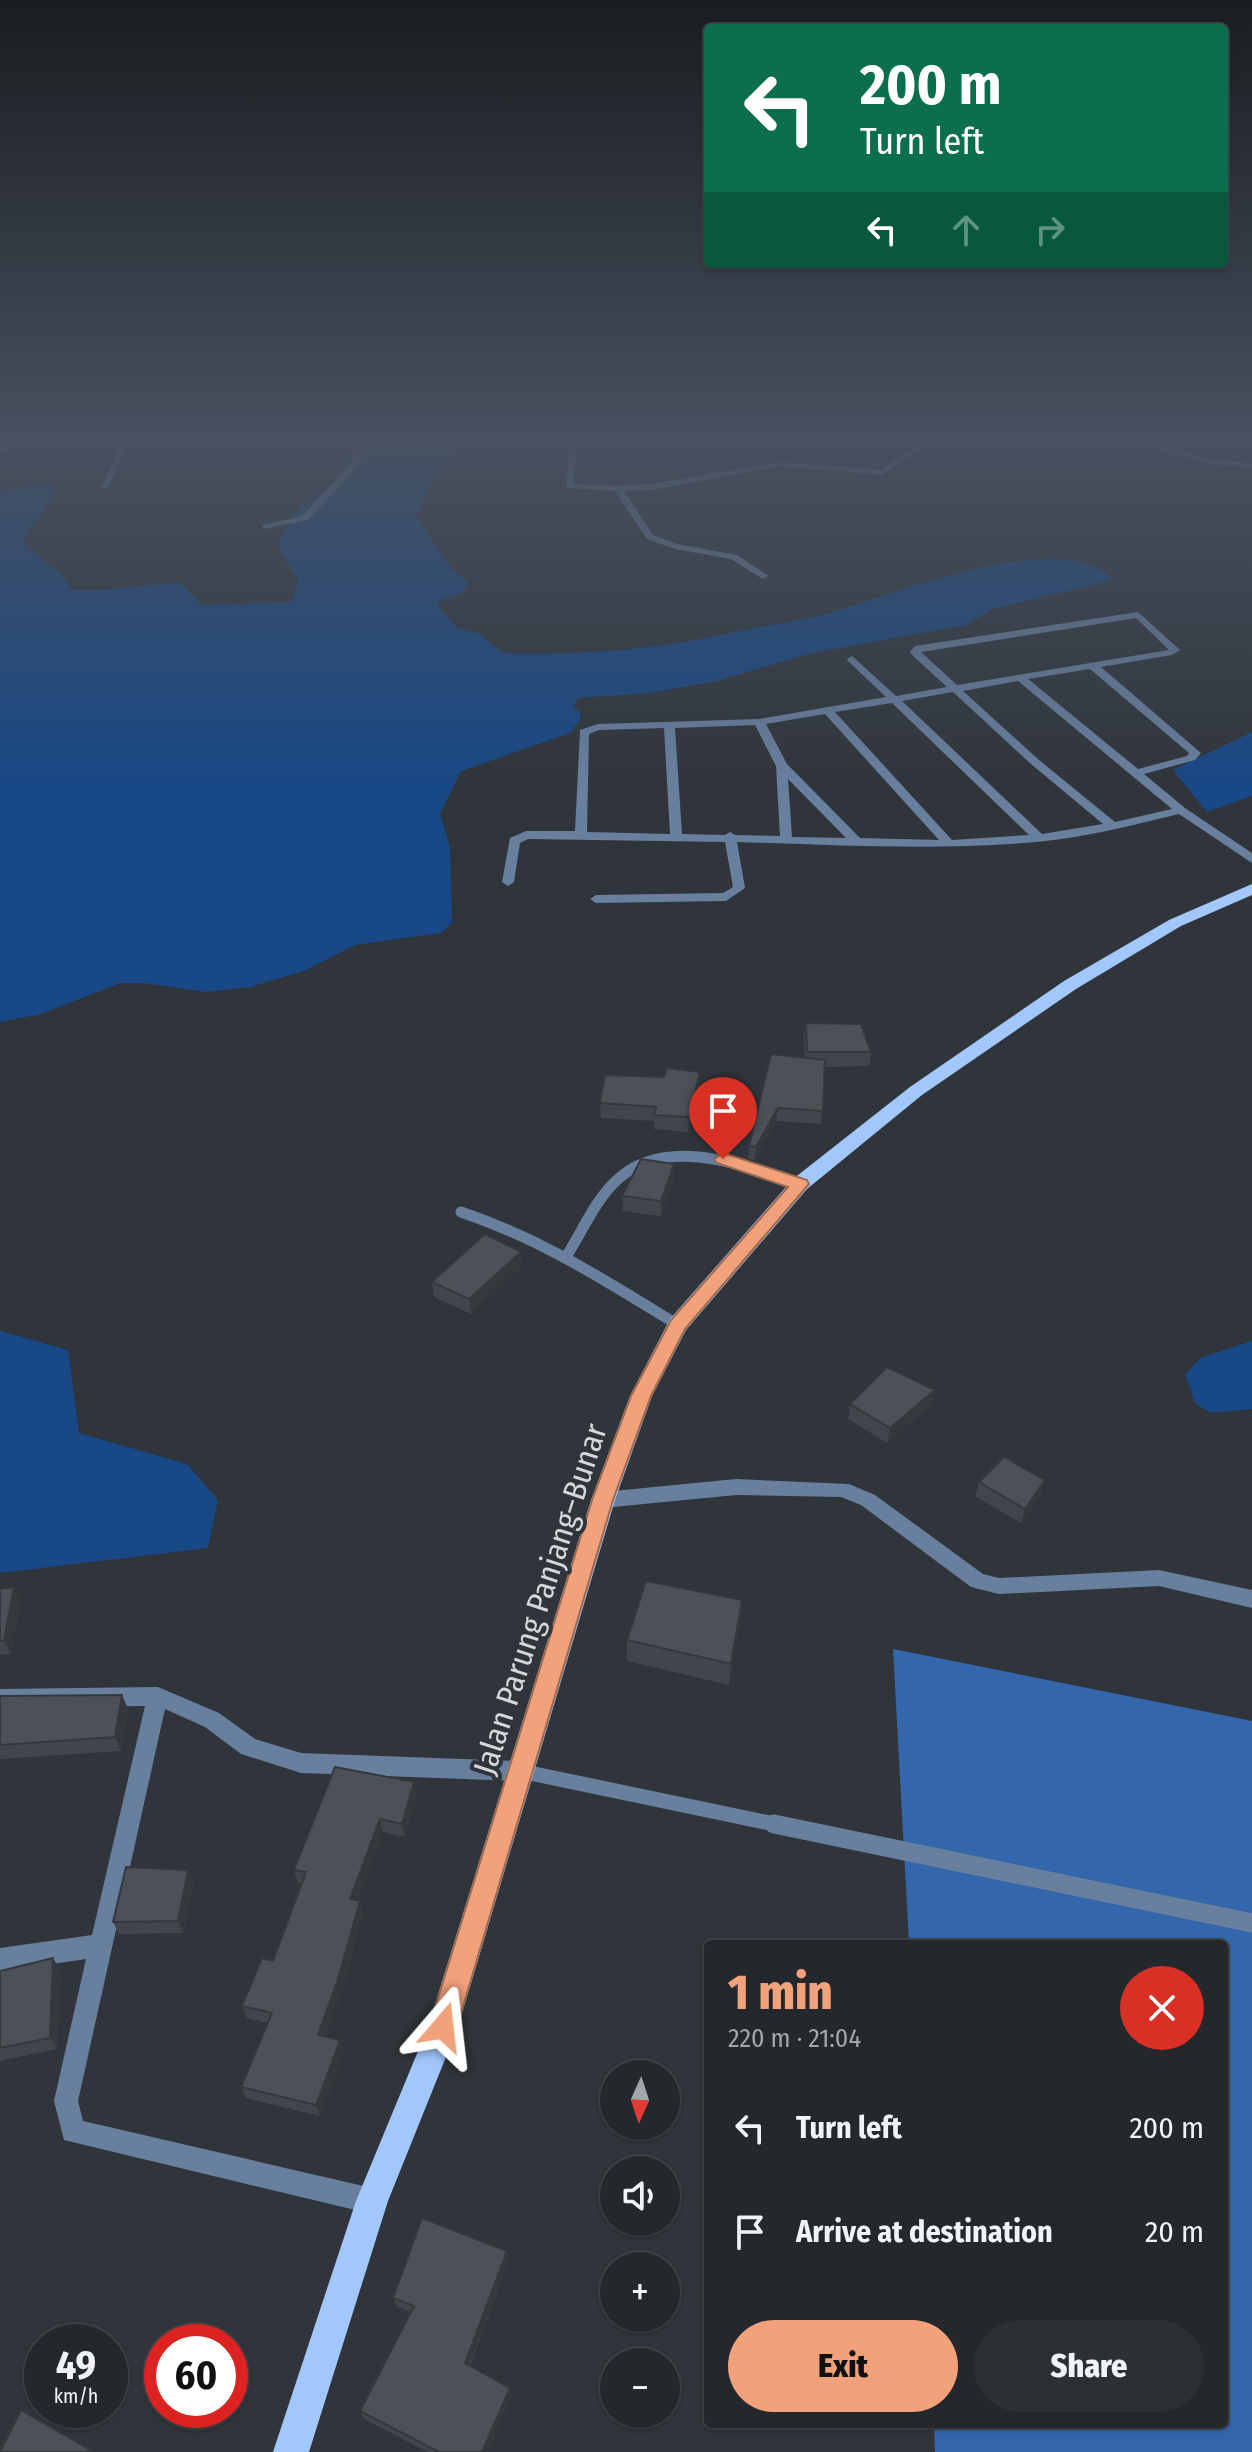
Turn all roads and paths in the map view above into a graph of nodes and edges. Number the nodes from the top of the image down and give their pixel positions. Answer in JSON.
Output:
{"nodes":[{"id":1,"x":726,"y":555,"type":"edge"},
{"id":2,"x":763,"y":576,"type":"dead end"},
{"id":3,"x":852,"y":659,"type":"dead end"},
{"id":4,"x":1092,"y":665,"type":"junction"},
{"id":5,"x":1019,"y":677,"type":"junction"},
{"id":6,"x":952,"y":688,"type":"junction"},
{"id":7,"x":893,"y":699,"type":"junction"},
{"id":8,"x":827,"y":710,"type":"junction"},
{"id":9,"x":759,"y":722,"type":"junction"},
{"id":10,"x":669,"y":725,"type":"junction"},
{"id":11,"x":782,"y":766,"type":"junction"},
{"id":12,"x":1136,"y":773,"type":"junction"},
{"id":13,"x":1181,"y":810,"type":"junction"},
{"id":14,"x":1113,"y":826,"type":"junction"},
{"id":15,"x":581,"y":835,"type":"junction"},
{"id":16,"x":676,"y":835,"type":"junction"},
{"id":17,"x":730,"y":836,"type":"junction"},
{"id":18,"x":786,"y":838,"type":"junction"},
{"id":19,"x":1039,"y":838,"type":"junction"},
{"id":20,"x":856,"y":841,"type":"junction"},
{"id":21,"x":949,"y":844,"type":"junction"},
{"id":22,"x":1252,"y":859,"type":"edge"},
{"id":23,"x":508,"y":882,"type":"dead end"},
{"id":24,"x":1252,"y":889,"type":"edge"},
{"id":25,"x":596,"y":899,"type":"dead end"},
{"id":26,"x":800,"y":1184,"type":"junction"},
{"id":27,"x":461,"y":1212,"type":"dead end"},
{"id":28,"x":566,"y":1257,"type":"junction"},
{"id":29,"x":678,"y":1325,"type":"junction"},
{"id":30,"x":603,"y":1500,"type":"junction"},
{"id":31,"x":1252,"y":1599,"type":"edge"},
{"id":32,"x":158,"y":1696,"type":"junction"},
{"id":33,"x":0,"y":1698,"type":"edge"},
{"id":34,"x":520,"y":1771,"type":"junction"},
{"id":35,"x":1252,"y":1923,"type":"edge"},
{"id":36,"x":99,"y":1946,"type":"junction"},
{"id":37,"x":0,"y":1960,"type":"edge"},
{"id":38,"x":372,"y":2201,"type":"junction"},
{"id":39,"x":291,"y":2452,"type":"edge"}],
"edges":[{"from":1,"to":2,"type":"street"},
{"from":3,"to":7,"type":"street"},
{"from":4,"to":5,"type":"street"},
{"from":4,"to":6,"type":"street"},
{"from":4,"to":12,"type":"street"},
{"from":5,"to":6,"type":"street"},
{"from":5,"to":12,"type":"street"},
{"from":6,"to":7,"type":"street"},
{"from":6,"to":14,"type":"street"},
{"from":7,"to":8,"type":"street"},
{"from":7,"to":19,"type":"street"},
{"from":8,"to":9,"type":"street"},
{"from":8,"to":21,"type":"street"},
{"from":9,"to":10,"type":"street"},
{"from":9,"to":11,"type":"street"},
{"from":10,"to":15,"type":"street"},
{"from":10,"to":16,"type":"street"},
{"from":11,"to":18,"type":"street"},
{"from":11,"to":20,"type":"street"},
{"from":12,"to":13,"type":"street"},
{"from":13,"to":14,"type":"street"},
{"from":13,"to":22,"type":"street"},
{"from":14,"to":19,"type":"street"},
{"from":15,"to":16,"type":"street"},
{"from":15,"to":23,"type":"street"},
{"from":16,"to":17,"type":"street"},
{"from":17,"to":18,"type":"street"},
{"from":17,"to":25,"type":"street"},
{"from":18,"to":20,"type":"street"},
{"from":19,"to":21,"type":"street"},
{"from":20,"to":21,"type":"street"},
{"from":24,"to":26,"type":"main road","name":"Jalan Parung Panjang–Bunar"},
{"from":26,"to":28,"type":"lane"},
{"from":26,"to":29,"type":"main road","name":"Jalan Parung Panjang–Bunar"},
{"from":27,"to":28,"type":"lane"},
{"from":28,"to":29,"type":"lane"},
{"from":29,"to":30,"type":"main road","name":"Jalan Parung Panjang–Bunar"},
{"from":30,"to":31,"type":"street"},
{"from":30,"to":34,"type":"main road","name":"Jalan Parung Panjang–Bunar"},
{"from":32,"to":33,"type":"street"},
{"from":32,"to":34,"type":"street"},
{"from":32,"to":36,"type":"street"},
{"from":34,"to":35,"type":"lane"},
{"from":34,"to":38,"type":"main road","name":"Jalan Parung Panjang–Bunar"},
{"from":36,"to":37,"type":"street"},
{"from":36,"to":38,"type":"street"},
{"from":38,"to":39,"type":"main road","name":"Jalan Parung Panjang–Bunar"}]}
